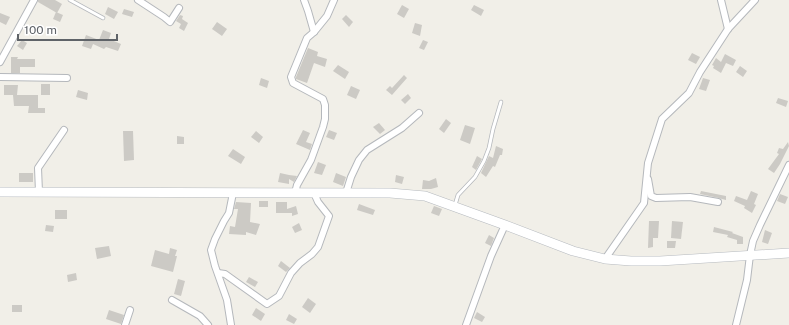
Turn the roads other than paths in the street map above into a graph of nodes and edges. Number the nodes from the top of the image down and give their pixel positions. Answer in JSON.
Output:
{"nodes":[{"id":1,"x":34,"y":0,"type":"edge"},
{"id":2,"x":70,"y":0,"type":"edge"},
{"id":3,"x":138,"y":0,"type":"edge"},
{"id":4,"x":304,"y":0,"type":"edge"},
{"id":5,"x":721,"y":0,"type":"edge"},
{"id":6,"x":755,"y":0,"type":"edge"},
{"id":7,"x":332,"y":1,"type":"edge"},
{"id":8,"x":179,"y":8,"type":"dead end"},
{"id":9,"x":103,"y":18,"type":"dead end"},
{"id":10,"x":728,"y":29,"type":"junction"},
{"id":11,"x":314,"y":32,"type":"junction"},
{"id":12,"x":0,"y":62,"type":"edge"},
{"id":13,"x":0,"y":77,"type":"edge"},
{"id":14,"x":67,"y":78,"type":"dead end"},
{"id":15,"x":501,"y":102,"type":"dead end"},
{"id":16,"x":419,"y":113,"type":"dead end"},
{"id":17,"x":64,"y":130,"type":"dead end"},
{"id":18,"x":789,"y":165,"type":"edge"},
{"id":19,"x":647,"y":174,"type":"junction"},
{"id":20,"x":0,"y":192,"type":"edge"},
{"id":21,"x":39,"y":192,"type":"junction"},
{"id":22,"x":232,"y":193,"type":"junction"},
{"id":23,"x":295,"y":193,"type":"junction"},
{"id":24,"x":314,"y":193,"type":"junction"},
{"id":25,"x":346,"y":193,"type":"junction"},
{"id":26,"x":718,"y":202,"type":"dead end"},
{"id":27,"x":455,"y":207,"type":"junction"},
{"id":28,"x":505,"y":225,"type":"junction"},
{"id":29,"x":789,"y":253,"type":"edge"},
{"id":30,"x":750,"y":255,"type":"junction"},
{"id":31,"x":605,"y":260,"type":"junction"},
{"id":32,"x":218,"y":274,"type":"junction"},
{"id":33,"x":172,"y":300,"type":"dead end"},
{"id":34,"x":130,"y":310,"type":"dead end"},
{"id":35,"x":125,"y":325,"type":"edge"},
{"id":36,"x":208,"y":325,"type":"edge"},
{"id":37,"x":231,"y":325,"type":"edge"},
{"id":38,"x":466,"y":325,"type":"edge"},
{"id":39,"x":736,"y":325,"type":"edge"}],
"edges":[{"from":1,"to":12,"type":"street"},
{"from":2,"to":9,"type":"lane"},
{"from":3,"to":8,"type":"street"},
{"from":4,"to":11,"type":"street"},
{"from":5,"to":10,"type":"street"},
{"from":6,"to":10,"type":"street"},
{"from":7,"to":11,"type":"street"},
{"from":10,"to":19,"type":"street"},
{"from":11,"to":23,"type":"street"},
{"from":13,"to":14,"type":"street"},
{"from":15,"to":27,"type":"lane"},
{"from":16,"to":25,"type":"street"},
{"from":17,"to":21,"type":"street"},
{"from":18,"to":30,"type":"street"},
{"from":19,"to":26,"type":"street"},
{"from":19,"to":31,"type":"street"},
{"from":20,"to":21,"type":"main road"},
{"from":21,"to":22,"type":"main road"},
{"from":22,"to":23,"type":"main road"},
{"from":22,"to":32,"type":"street"},
{"from":23,"to":24,"type":"main road"},
{"from":24,"to":25,"type":"main road"},
{"from":24,"to":32,"type":"street"},
{"from":25,"to":27,"type":"main road"},
{"from":27,"to":28,"type":"main road"},
{"from":28,"to":31,"type":"main road"},
{"from":28,"to":38,"type":"street"},
{"from":29,"to":30,"type":"main road"},
{"from":30,"to":31,"type":"main road"},
{"from":30,"to":39,"type":"street"},
{"from":32,"to":37,"type":"street"},
{"from":33,"to":36,"type":"street"},
{"from":34,"to":35,"type":"street"}]}
